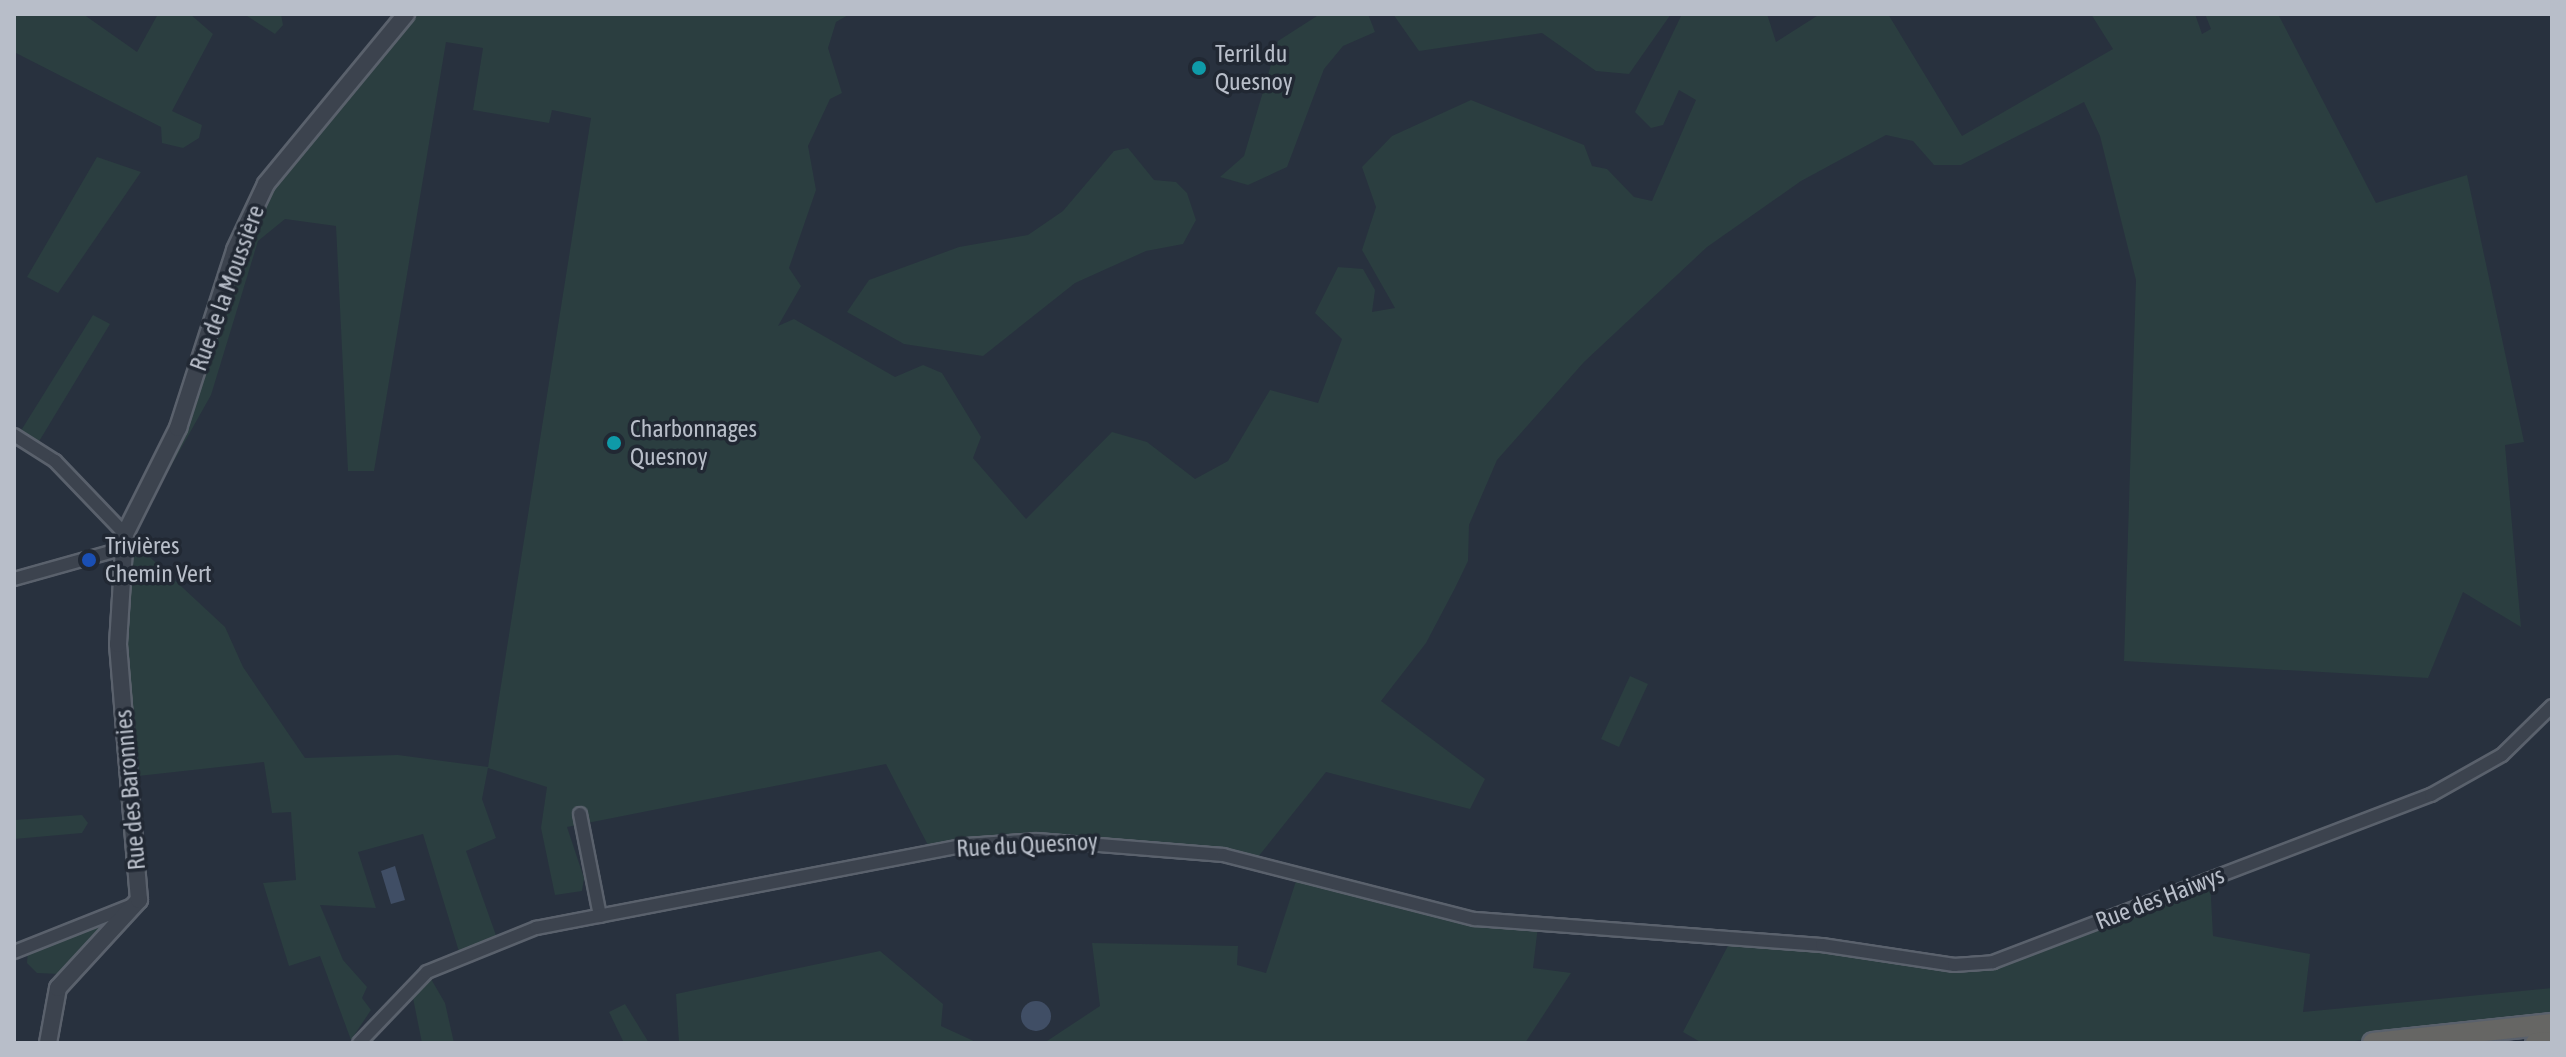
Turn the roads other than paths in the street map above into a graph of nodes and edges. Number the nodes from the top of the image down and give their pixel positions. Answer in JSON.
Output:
{"nodes":[{"id":1,"x":406,"y":14,"type":"edge"},
{"id":2,"x":14,"y":435,"type":"edge"},
{"id":3,"x":137,"y":506,"type":"joint"},
{"id":4,"x":125,"y":541,"type":"junction"},
{"id":5,"x":14,"y":579,"type":"edge"},
{"id":6,"x":2552,"y":706,"type":"edge"},
{"id":7,"x":580,"y":814,"type":"dead end"},
{"id":8,"x":138,"y":903,"type":"junction"},
{"id":9,"x":600,"y":916,"type":"junction"},
{"id":10,"x":1731,"y":940,"type":"joint"},
{"id":11,"x":14,"y":952,"type":"edge"},
{"id":12,"x":2552,"y":1024,"type":"edge"},
{"id":13,"x":2552,"y":1042,"type":"edge"},
{"id":14,"x":48,"y":1043,"type":"edge"},
{"id":15,"x":359,"y":1043,"type":"edge"},
{"id":16,"x":2373,"y":1043,"type":"edge"},
{"id":17,"x":2536,"y":1043,"type":"edge"}],
"edges":[{"from":1,"to":3,"type":"street","name":"Rue de la Moussière"},
{"from":2,"to":4,"type":"street"},
{"from":3,"to":4,"type":"street","name":"Rue des Baronnies"},
{"from":4,"to":5,"type":"street"},
{"from":4,"to":8,"type":"street","name":"Rue des Baronnies"},
{"from":6,"to":10,"type":"street","name":"Rue des Haiwys"},
{"from":7,"to":9,"type":"street"},
{"from":8,"to":11,"type":"street"},
{"from":8,"to":14,"type":"street","name":"Rue des Baronnies"},
{"from":9,"to":10,"type":"street","name":"Rue du Quesnoy"},
{"from":9,"to":15,"type":"street","name":"Rue du Quesnoy"},
{"from":12,"to":16,"type":"highway"},
{"from":13,"to":17,"type":"highway"}]}
